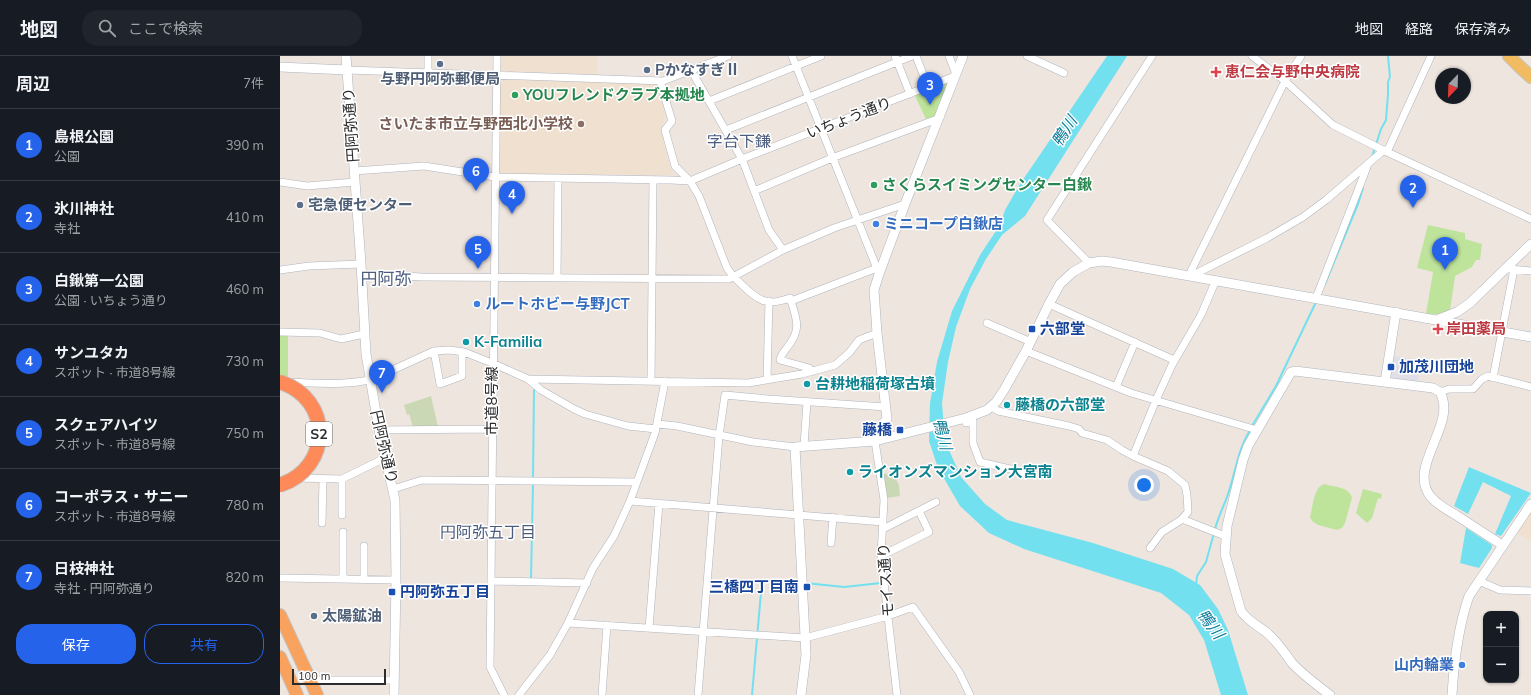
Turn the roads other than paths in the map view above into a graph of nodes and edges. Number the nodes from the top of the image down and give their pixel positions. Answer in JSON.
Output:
{"nodes":[{"id":1,"x":346,"y":56,"type":"edge"},
{"id":2,"x":428,"y":56,"type":"edge"},
{"id":3,"x":496,"y":56,"type":"edge"},
{"id":4,"x":728,"y":56,"type":"edge"},
{"id":5,"x":792,"y":56,"type":"edge"},
{"id":6,"x":821,"y":56,"type":"edge"},
{"id":7,"x":912,"y":56,"type":"edge"},
{"id":8,"x":916,"y":56,"type":"edge"},
{"id":9,"x":949,"y":56,"type":"edge"},
{"id":10,"x":963,"y":56,"type":"edge"},
{"id":11,"x":1028,"y":56,"type":"edge"},
{"id":12,"x":1152,"y":56,"type":"edge"},
{"id":13,"x":1252,"y":56,"type":"edge"},
{"id":14,"x":1301,"y":56,"type":"edge"},
{"id":15,"x":1430,"y":56,"type":"edge"},
{"id":16,"x":1509,"y":56,"type":"edge"},
{"id":17,"x":718,"y":58,"type":"edge"},
{"id":18,"x":896,"y":59,"type":"edge"},
{"id":19,"x":280,"y":67,"type":"edge"},
{"id":20,"x":796,"y":67,"type":"junction"},
{"id":21,"x":347,"y":70,"type":"junction"},
{"id":22,"x":691,"y":70,"type":"junction"},
{"id":23,"x":428,"y":72,"type":"junction"},
{"id":24,"x":1064,"y":73,"type":"dead end"},
{"id":25,"x":956,"y":75,"type":"junction"},
{"id":26,"x":496,"y":76,"type":"junction"},
{"id":27,"x":1531,"y":77,"type":"edge"},
{"id":28,"x":660,"y":81,"type":"junction"},
{"id":29,"x":1285,"y":81,"type":"junction"},
{"id":30,"x":928,"y":87,"type":"junction"},
{"id":31,"x":910,"y":94,"type":"junction"},
{"id":32,"x":808,"y":98,"type":"junction"},
{"id":33,"x":709,"y":101,"type":"junction"},
{"id":34,"x":940,"y":118,"type":"junction"},
{"id":35,"x":820,"y":129,"type":"junction"},
{"id":36,"x":726,"y":130,"type":"junction"},
{"id":37,"x":1385,"y":151,"type":"junction"},
{"id":38,"x":832,"y":158,"type":"junction"},
{"id":39,"x":742,"y":159,"type":"junction"},
{"id":40,"x":1367,"y":165,"type":"junction"},
{"id":41,"x":354,"y":171,"type":"junction"},
{"id":42,"x":495,"y":177,"type":"junction"},
{"id":43,"x":558,"y":178,"type":"junction"},
{"id":44,"x":653,"y":180,"type":"junction"},
{"id":45,"x":690,"y":181,"type":"junction"},
{"id":46,"x":280,"y":182,"type":"edge"},
{"id":47,"x":355,"y":182,"type":"junction"},
{"id":48,"x":754,"y":191,"type":"junction"},
{"id":49,"x":905,"y":204,"type":"junction"},
{"id":50,"x":1531,"y":219,"type":"edge"},
{"id":51,"x":857,"y":220,"type":"junction"},
{"id":52,"x":1531,"y":244,"type":"edge"},
{"id":53,"x":783,"y":250,"type":"junction"},
{"id":54,"x":1089,"y":263,"type":"junction"},
{"id":55,"x":361,"y":264,"type":"junction"},
{"id":56,"x":1510,"y":269,"type":"junction"},
{"id":57,"x":280,"y":270,"type":"edge"},
{"id":58,"x":878,"y":271,"type":"junction"},
{"id":59,"x":1531,"y":271,"type":"edge"},
{"id":60,"x":362,"y":274,"type":"junction"},
{"id":61,"x":1191,"y":275,"type":"junction"},
{"id":62,"x":493,"y":277,"type":"junction"},
{"id":63,"x":734,"y":277,"type":"junction"},
{"id":64,"x":557,"y":278,"type":"junction"},
{"id":65,"x":652,"y":278,"type":"junction"},
{"id":66,"x":1216,"y":280,"type":"junction"},
{"id":67,"x":1316,"y":298,"type":"junction"},
{"id":68,"x":769,"y":301,"type":"junction"},
{"id":69,"x":791,"y":301,"type":"junction"},
{"id":70,"x":1048,"y":304,"type":"junction"},
{"id":71,"x":1396,"y":312,"type":"junction"},
{"id":72,"x":1437,"y":320,"type":"junction"},
{"id":73,"x":986,"y":323,"type":"dead end"},
{"id":74,"x":280,"y":332,"type":"edge"},
{"id":75,"x":1502,"y":332,"type":"junction"},
{"id":76,"x":877,"y":333,"type":"junction"},
{"id":77,"x":364,"y":334,"type":"junction"},
{"id":78,"x":1531,"y":337,"type":"edge"},
{"id":79,"x":1030,"y":342,"type":"junction"},
{"id":80,"x":1135,"y":342,"type":"junction"},
{"id":81,"x":434,"y":351,"type":"junction"},
{"id":82,"x":1026,"y":351,"type":"junction"},
{"id":83,"x":462,"y":352,"type":"junction"},
{"id":84,"x":1174,"y":360,"type":"junction"},
{"id":85,"x":492,"y":363,"type":"junction"},
{"id":86,"x":812,"y":371,"type":"junction"},
{"id":87,"x":1493,"y":378,"type":"junction"},
{"id":88,"x":528,"y":379,"type":"junction"},
{"id":89,"x":767,"y":379,"type":"junction"},
{"id":90,"x":369,"y":380,"type":"junction"},
{"id":91,"x":651,"y":381,"type":"junction"},
{"id":92,"x":280,"y":382,"type":"edge"},
{"id":93,"x":665,"y":382,"type":"junction"},
{"id":94,"x":1385,"y":382,"type":"junction"},
{"id":95,"x":1116,"y":387,"type":"junction"},
{"id":96,"x":1531,"y":387,"type":"edge"},
{"id":97,"x":1440,"y":392,"type":"junction"},
{"id":98,"x":1156,"y":400,"type":"junction"},
{"id":99,"x":807,"y":402,"type":"junction"},
{"id":100,"x":992,"y":406,"type":"junction"},
{"id":101,"x":886,"y":407,"type":"junction"},
{"id":102,"x":964,"y":421,"type":"junction"},
{"id":103,"x":657,"y":426,"type":"junction"},
{"id":104,"x":492,"y":429,"type":"junction"},
{"id":105,"x":379,"y":430,"type":"junction"},
{"id":106,"x":1257,"y":430,"type":"junction"},
{"id":107,"x":719,"y":436,"type":"junction"},
{"id":108,"x":875,"y":441,"type":"junction"},
{"id":109,"x":799,"y":447,"type":"junction"},
{"id":110,"x":1133,"y":456,"type":"junction"},
{"id":111,"x":384,"y":458,"type":"junction"},
{"id":112,"x":1031,"y":474,"type":"dead end"},
{"id":113,"x":280,"y":478,"type":"edge"},
{"id":114,"x":323,"y":479,"type":"junction"},
{"id":115,"x":342,"y":479,"type":"junction"},
{"id":116,"x":492,"y":480,"type":"junction"},
{"id":117,"x":637,"y":482,"type":"junction"},
{"id":118,"x":280,"y":485,"type":"edge"},
{"id":119,"x":394,"y":490,"type":"junction"},
{"id":120,"x":630,"y":501,"type":"junction"},
{"id":121,"x":936,"y":502,"type":"dead end"},
{"id":122,"x":659,"y":503,"type":"junction"},
{"id":123,"x":1531,"y":504,"type":"edge"},
{"id":124,"x":713,"y":508,"type":"junction"},
{"id":125,"x":919,"y":511,"type":"junction"},
{"id":126,"x":800,"y":514,"type":"junction"},
{"id":127,"x":342,"y":515,"type":"dead end"},
{"id":128,"x":833,"y":517,"type":"junction"},
{"id":129,"x":1182,"y":519,"type":"junction"},
{"id":130,"x":322,"y":523,"type":"dead end"},
{"id":131,"x":883,"y":526,"type":"junction"},
{"id":132,"x":343,"y":532,"type":"dead end"},
{"id":133,"x":1225,"y":536,"type":"junction"},
{"id":134,"x":831,"y":543,"type":"dead end"},
{"id":135,"x":1502,"y":545,"type":"junction"},
{"id":136,"x":364,"y":546,"type":"dead end"},
{"id":137,"x":1150,"y":548,"type":"dead end"},
{"id":138,"x":882,"y":556,"type":"junction"},
{"id":139,"x":280,"y":578,"type":"edge"},
{"id":140,"x":343,"y":579,"type":"junction"},
{"id":141,"x":364,"y":579,"type":"junction"},
{"id":142,"x":396,"y":580,"type":"junction"},
{"id":143,"x":491,"y":581,"type":"junction"},
{"id":144,"x":1479,"y":581,"type":"junction"},
{"id":145,"x":587,"y":583,"type":"junction"},
{"id":146,"x":1531,"y":591,"type":"edge"},
{"id":147,"x":280,"y":616,"type":"edge"},
{"id":148,"x":888,"y":616,"type":"junction"},
{"id":149,"x":568,"y":623,"type":"junction"},
{"id":150,"x":607,"y":625,"type":"junction"},
{"id":151,"x":649,"y":628,"type":"junction"},
{"id":152,"x":704,"y":631,"type":"junction"},
{"id":153,"x":806,"y":638,"type":"junction"},
{"id":154,"x":280,"y":657,"type":"edge"},
{"id":155,"x":285,"y":678,"type":"edge"},
{"id":156,"x":310,"y":680,"type":"junction"},
{"id":157,"x":394,"y":680,"type":"junction"},
{"id":158,"x":297,"y":695,"type":"edge"},
{"id":159,"x":318,"y":695,"type":"edge"},
{"id":160,"x":394,"y":695,"type":"edge"},
{"id":161,"x":504,"y":695,"type":"edge"},
{"id":162,"x":519,"y":695,"type":"edge"},
{"id":163,"x":602,"y":695,"type":"edge"},
{"id":164,"x":698,"y":695,"type":"edge"},
{"id":165,"x":800,"y":695,"type":"edge"},
{"id":166,"x":897,"y":695,"type":"edge"},
{"id":167,"x":970,"y":695,"type":"edge"},
{"id":168,"x":1330,"y":695,"type":"edge"},
{"id":169,"x":1452,"y":695,"type":"edge"}],
"edges":[{"from":1,"to":21,"type":"street","name":"円阿弥通り"},
{"from":2,"to":23,"type":"street"},
{"from":3,"to":26,"type":"street","name":"市道8号線"},
{"from":4,"to":17,"type":"street"},
{"from":5,"to":20,"type":"street"},
{"from":6,"to":20,"type":"street"},
{"from":7,"to":18,"type":"street"},
{"from":8,"to":30,"type":"street"},
{"from":9,"to":25,"type":"street"},
{"from":10,"to":25,"type":"street"},
{"from":11,"to":24,"type":"street"},
{"from":12,"to":54,"type":"street"},
{"from":13,"to":29,"type":"street"},
{"from":14,"to":29,"type":"street"},
{"from":15,"to":37,"type":"street"},
{"from":16,"to":27,"type":"main road"},
{"from":17,"to":22,"type":"street"},
{"from":18,"to":31,"type":"street"},
{"from":18,"to":32,"type":"street"},
{"from":19,"to":21,"type":"street"},
{"from":20,"to":32,"type":"street"},
{"from":20,"to":33,"type":"street"},
{"from":21,"to":23,"type":"street"},
{"from":21,"to":41,"type":"street","name":"円阿弥通り"},
{"from":22,"to":28,"type":"street"},
{"from":22,"to":33,"type":"street"},
{"from":23,"to":26,"type":"street"},
{"from":25,"to":30,"type":"street","name":"いちょう通り"},
{"from":25,"to":34,"type":"street"},
{"from":26,"to":28,"type":"street"},
{"from":26,"to":42,"type":"street","name":"市道8号線"},
{"from":28,"to":45,"type":"street"},
{"from":29,"to":37,"type":"street"},
{"from":29,"to":61,"type":"street"},
{"from":30,"to":31,"type":"street","name":"いちょう通り"},
{"from":31,"to":35,"type":"street","name":"いちょう通り"},
{"from":32,"to":35,"type":"street"},
{"from":32,"to":36,"type":"street"},
{"from":33,"to":36,"type":"street"},
{"from":34,"to":38,"type":"street"},
{"from":34,"to":49,"type":"street"},
{"from":35,"to":38,"type":"street"},
{"from":35,"to":39,"type":"street","name":"いちょう通り"},
{"from":36,"to":39,"type":"street"},
{"from":37,"to":40,"type":"street"},
{"from":37,"to":50,"type":"street"},
{"from":38,"to":48,"type":"street"},
{"from":38,"to":51,"type":"street"},
{"from":39,"to":45,"type":"street","name":"いちょう通り"},
{"from":39,"to":48,"type":"street"},
{"from":40,"to":61,"type":"street"},
{"from":40,"to":67,"type":"street"},
{"from":41,"to":42,"type":"street"},
{"from":41,"to":47,"type":"street","name":"円阿弥通り"},
{"from":42,"to":43,"type":"street"},
{"from":42,"to":62,"type":"street","name":"市道8号線"},
{"from":43,"to":44,"type":"street"},
{"from":43,"to":64,"type":"street"},
{"from":44,"to":45,"type":"street"},
{"from":44,"to":65,"type":"street"},
{"from":45,"to":63,"type":"street"},
{"from":46,"to":47,"type":"street"},
{"from":47,"to":55,"type":"street","name":"円阿弥通り"},
{"from":48,"to":53,"type":"street"},
{"from":49,"to":51,"type":"street"},
{"from":49,"to":58,"type":"street"},
{"from":51,"to":53,"type":"street"},
{"from":51,"to":58,"type":"street"},
{"from":52,"to":56,"type":"street"},
{"from":53,"to":63,"type":"street"},
{"from":54,"to":61,"type":"street"},
{"from":54,"to":70,"type":"street"},
{"from":55,"to":57,"type":"street"},
{"from":55,"to":60,"type":"street","name":"円阿弥通り"},
{"from":56,"to":59,"type":"street"},
{"from":56,"to":72,"type":"street"},
{"from":56,"to":75,"type":"street"},
{"from":58,"to":69,"type":"street"},
{"from":58,"to":76,"type":"street"},
{"from":60,"to":62,"type":"street"},
{"from":60,"to":77,"type":"street","name":"円阿弥通り"},
{"from":61,"to":66,"type":"street"},
{"from":62,"to":64,"type":"street"},
{"from":62,"to":85,"type":"street","name":"市道8号線"},
{"from":63,"to":65,"type":"street"},
{"from":63,"to":68,"type":"street"},
{"from":64,"to":65,"type":"street"},
{"from":65,"to":91,"type":"street"},
{"from":66,"to":67,"type":"street"},
{"from":66,"to":84,"type":"street"},
{"from":67,"to":71,"type":"street"},
{"from":68,"to":69,"type":"street"},
{"from":68,"to":89,"type":"street"},
{"from":69,"to":86,"type":"street"},
{"from":70,"to":79,"type":"street"},
{"from":70,"to":80,"type":"street"},
{"from":71,"to":72,"type":"street"},
{"from":71,"to":94,"type":"street"},
{"from":72,"to":75,"type":"street"},
{"from":73,"to":79,"type":"street"},
{"from":74,"to":77,"type":"street"},
{"from":75,"to":78,"type":"street"},
{"from":75,"to":87,"type":"street"},
{"from":76,"to":86,"type":"street"},
{"from":76,"to":101,"type":"street"},
{"from":77,"to":90,"type":"street","name":"円阿弥通り"},
{"from":79,"to":82,"type":"street"},
{"from":80,"to":84,"type":"street"},
{"from":80,"to":95,"type":"street"},
{"from":81,"to":83,"type":"street"},
{"from":81,"to":83,"type":"street"},
{"from":81,"to":90,"type":"street"},
{"from":82,"to":95,"type":"street"},
{"from":82,"to":100,"type":"street"},
{"from":83,"to":85,"type":"street"},
{"from":84,"to":98,"type":"street"},
{"from":85,"to":88,"type":"street"},
{"from":85,"to":104,"type":"street","name":"市道8号線"},
{"from":86,"to":89,"type":"street"},
{"from":87,"to":96,"type":"street"},
{"from":87,"to":97,"type":"street"},
{"from":88,"to":91,"type":"street"},
{"from":88,"to":103,"type":"street"},
{"from":89,"to":93,"type":"street"},
{"from":90,"to":92,"type":"street"},
{"from":90,"to":105,"type":"street","name":"円阿弥通り"},
{"from":91,"to":93,"type":"street"},
{"from":92,"to":118,"type":"highway","number":"S2","bridge":true},
{"from":93,"to":103,"type":"street"},
{"from":94,"to":97,"type":"street"},
{"from":94,"to":106,"type":"street"},
{"from":95,"to":98,"type":"street"},
{"from":97,"to":135,"type":"street"},
{"from":98,"to":106,"type":"street"},
{"from":98,"to":110,"type":"street"},
{"from":99,"to":101,"type":"street"},
{"from":99,"to":107,"type":"street"},
{"from":99,"to":109,"type":"street"},
{"from":100,"to":102,"type":"street"},
{"from":100,"to":110,"type":"street"},
{"from":101,"to":108,"type":"street"},
{"from":102,"to":108,"type":"street"},
{"from":102,"to":112,"type":"street"},
{"from":103,"to":107,"type":"street"},
{"from":103,"to":117,"type":"street"},
{"from":104,"to":105,"type":"street"},
{"from":104,"to":116,"type":"street","name":"市道8号線"},
{"from":105,"to":111,"type":"street","name":"円阿弥通り"},
{"from":106,"to":133,"type":"street"},
{"from":107,"to":109,"type":"street"},
{"from":107,"to":124,"type":"street"},
{"from":108,"to":109,"type":"street"},
{"from":108,"to":131,"type":"street","name":"モイス通り"},
{"from":109,"to":126,"type":"street"},
{"from":110,"to":129,"type":"street"},
{"from":111,"to":115,"type":"street"},
{"from":111,"to":119,"type":"street","name":"円阿弥通り"},
{"from":113,"to":114,"type":"street"},
{"from":114,"to":115,"type":"street"},
{"from":114,"to":130,"type":"street"},
{"from":115,"to":127,"type":"street"},
{"from":116,"to":117,"type":"street"},
{"from":116,"to":119,"type":"street"},
{"from":116,"to":143,"type":"street","name":"市道8号線"},
{"from":117,"to":120,"type":"street"},
{"from":119,"to":142,"type":"street","name":"円阿弥通り"},
{"from":120,"to":122,"type":"street"},
{"from":120,"to":145,"type":"street"},
{"from":121,"to":125,"type":"street"},
{"from":122,"to":124,"type":"street"},
{"from":122,"to":151,"type":"street"},
{"from":123,"to":135,"type":"street"},
{"from":124,"to":126,"type":"street"},
{"from":124,"to":152,"type":"street"},
{"from":125,"to":131,"type":"street"},
{"from":125,"to":138,"type":"street"},
{"from":126,"to":128,"type":"street"},
{"from":126,"to":153,"type":"street"},
{"from":128,"to":131,"type":"street"},
{"from":128,"to":134,"type":"street"},
{"from":129,"to":133,"type":"street"},
{"from":129,"to":137,"type":"street"},
{"from":131,"to":138,"type":"street","name":"モイス通り"},
{"from":132,"to":140,"type":"street"},
{"from":133,"to":168,"type":"street"},
{"from":135,"to":144,"type":"street"},
{"from":136,"to":141,"type":"street"},
{"from":138,"to":148,"type":"street","name":"モイス通り"},
{"from":139,"to":140,"type":"street"},
{"from":140,"to":141,"type":"street"},
{"from":141,"to":142,"type":"street"},
{"from":142,"to":157,"type":"street","name":"円阿弥通り"},
{"from":143,"to":145,"type":"street"},
{"from":143,"to":161,"type":"street","name":"市道8号線"},
{"from":144,"to":146,"type":"street"},
{"from":144,"to":169,"type":"street"},
{"from":145,"to":149,"type":"street"},
{"from":147,"to":156,"type":"highway"},
{"from":148,"to":153,"type":"street"},
{"from":148,"to":166,"type":"street","name":"モイス通り"},
{"from":148,"to":167,"type":"street"},
{"from":149,"to":150,"type":"street"},
{"from":149,"to":162,"type":"street"},
{"from":150,"to":151,"type":"street"},
{"from":150,"to":163,"type":"street"},
{"from":151,"to":152,"type":"street"},
{"from":152,"to":153,"type":"street"},
{"from":152,"to":164,"type":"street"},
{"from":153,"to":165,"type":"street"},
{"from":154,"to":155,"type":"highway"},
{"from":155,"to":158,"type":"highway"},
{"from":156,"to":157,"type":"street"},
{"from":156,"to":159,"type":"highway"},
{"from":157,"to":160,"type":"street","name":"円阿弥通り"}]}
